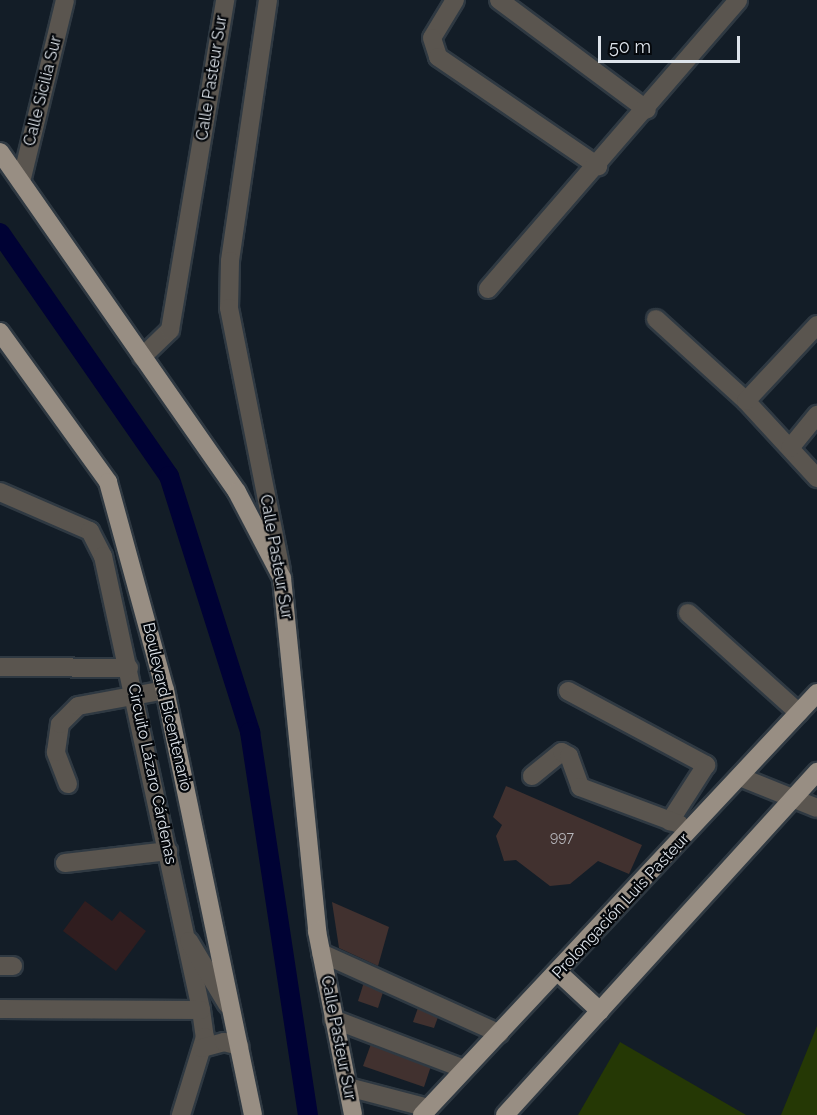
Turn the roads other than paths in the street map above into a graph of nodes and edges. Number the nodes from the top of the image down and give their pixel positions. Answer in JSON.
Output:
{"nodes":[{"id":1,"x":65,"y":0,"type":"edge"},
{"id":2,"x":225,"y":0,"type":"edge"},
{"id":3,"x":268,"y":0,"type":"edge"},
{"id":4,"x":455,"y":0,"type":"edge"},
{"id":5,"x":499,"y":0,"type":"edge"},
{"id":6,"x":738,"y":0,"type":"edge"},
{"id":7,"x":647,"y":110,"type":"junction"},
{"id":8,"x":0,"y":152,"type":"edge"},
{"id":9,"x":598,"y":166,"type":"junction"},
{"id":10,"x":21,"y":182,"type":"junction"},
{"id":11,"x":488,"y":289,"type":"dead end"},
{"id":12,"x":656,"y":319,"type":"dead end"},
{"id":13,"x":817,"y":325,"type":"edge"},
{"id":14,"x":0,"y":332,"type":"edge"},
{"id":15,"x":142,"y":357,"type":"junction"},
{"id":16,"x":746,"y":401,"type":"junction"},
{"id":17,"x":817,"y":415,"type":"edge"},
{"id":18,"x":789,"y":447,"type":"junction"},
{"id":19,"x":817,"y":478,"type":"edge"},
{"id":20,"x":0,"y":492,"type":"edge"},
{"id":21,"x":282,"y":578,"type":"junction"},
{"id":22,"x":688,"y":613,"type":"dead end"},
{"id":23,"x":0,"y":667,"type":"edge"},
{"id":24,"x":129,"y":668,"type":"junction"},
{"id":25,"x":165,"y":690,"type":"junction"},
{"id":26,"x":568,"y":692,"type":"dead end"},
{"id":27,"x":817,"y":693,"type":"edge"},
{"id":28,"x":135,"y":694,"type":"junction"},
{"id":29,"x":799,"y":713,"type":"junction"},
{"id":30,"x":817,"y":772,"type":"edge"},
{"id":31,"x":532,"y":776,"type":"dead end"},
{"id":32,"x":740,"y":777,"type":"junction"},
{"id":33,"x":68,"y":784,"type":"dead end"},
{"id":34,"x":793,"y":800,"type":"junction"},
{"id":35,"x":817,"y":808,"type":"edge"},
{"id":36,"x":670,"y":821,"type":"junction"},
{"id":37,"x":692,"y":829,"type":"junction"},
{"id":38,"x":168,"y":851,"type":"junction"},
{"id":39,"x":65,"y":862,"type":"dead end"},
{"id":40,"x":188,"y":940,"type":"junction"},
{"id":41,"x":321,"y":953,"type":"junction"},
{"id":42,"x":559,"y":973,"type":"junction"},
{"id":43,"x":0,"y":1009,"type":"edge"},
{"id":44,"x":201,"y":1010,"type":"junction"},
{"id":45,"x":600,"y":1011,"type":"junction"},
{"id":46,"x":232,"y":1012,"type":"junction"},
{"id":47,"x":333,"y":1019,"type":"junction"},
{"id":48,"x":500,"y":1034,"type":"junction"},
{"id":49,"x":239,"y":1046,"type":"junction"},
{"id":50,"x":202,"y":1048,"type":"junction"},
{"id":51,"x":464,"y":1069,"type":"junction"},
{"id":52,"x":348,"y":1087,"type":"junction"},
{"id":53,"x":425,"y":1112,"type":"edge"},
{"id":54,"x":181,"y":1115,"type":"edge"},
{"id":55,"x":253,"y":1115,"type":"edge"},
{"id":56,"x":353,"y":1115,"type":"edge"},
{"id":57,"x":505,"y":1115,"type":"edge"}],
"edges":[{"from":1,"to":10,"type":"street","name":"Calle Sicilia Sur"},
{"from":2,"to":15,"type":"street","name":"Calle Pasteur Sur"},
{"from":3,"to":21,"type":"street","name":"Calle Pasteur Sur"},
{"from":4,"to":9,"type":"street"},
{"from":5,"to":7,"type":"street"},
{"from":6,"to":7,"type":"street"},
{"from":7,"to":9,"type":"street"},
{"from":8,"to":10,"type":"main road"},
{"from":9,"to":11,"type":"street"},
{"from":10,"to":15,"type":"main road"},
{"from":12,"to":16,"type":"street"},
{"from":13,"to":16,"type":"street"},
{"from":14,"to":25,"type":"main road","name":"Boulevard Bicentenario"},
{"from":15,"to":21,"type":"main road"},
{"from":16,"to":18,"type":"street"},
{"from":17,"to":18,"type":"street"},
{"from":18,"to":19,"type":"street"},
{"from":20,"to":24,"type":"street","name":"Circuito Lázaro Cárdenas"},
{"from":21,"to":41,"type":"main road","name":"Calle Pasteur Sur"},
{"from":22,"to":29,"type":"street"},
{"from":23,"to":24,"type":"street"},
{"from":24,"to":28,"type":"street","name":"Circuito Lázaro Cárdenas"},
{"from":25,"to":28,"type":"street"},
{"from":25,"to":46,"type":"main road","name":"Boulevard Bicentenario"},
{"from":26,"to":36,"type":"street"},
{"from":27,"to":29,"type":"main road","name":"Prolongación Luis Pasteur"},
{"from":28,"to":33,"type":"street"},
{"from":28,"to":38,"type":"street","name":"Circuito Lázaro Cárdenas"},
{"from":29,"to":32,"type":"main road","name":"Prolongación Luis Pasteur"},
{"from":30,"to":34,"type":"main road"},
{"from":31,"to":36,"type":"street"},
{"from":32,"to":34,"type":"street"},
{"from":32,"to":37,"type":"main road","name":"Prolongación Luis Pasteur"},
{"from":34,"to":35,"type":"street"},
{"from":34,"to":45,"type":"main road"},
{"from":36,"to":37,"type":"street"},
{"from":37,"to":42,"type":"main road","name":"Prolongación Luis Pasteur"},
{"from":38,"to":39,"type":"street"},
{"from":38,"to":40,"type":"street","name":"Circuito Lázaro Cárdenas"},
{"from":40,"to":44,"type":"street","name":"Circuito Lázaro Cárdenas"},
{"from":40,"to":46,"type":"street"},
{"from":41,"to":47,"type":"main road","name":"Calle Pasteur Sur"},
{"from":41,"to":48,"type":"street"},
{"from":42,"to":45,"type":"main road"},
{"from":42,"to":48,"type":"main road","name":"Prolongación Luis Pasteur"},
{"from":43,"to":44,"type":"street"},
{"from":44,"to":50,"type":"street","name":"Circuito Lázaro Cárdenas"},
{"from":45,"to":57,"type":"main road"},
{"from":46,"to":49,"type":"main road","name":"Boulevard Bicentenario"},
{"from":47,"to":51,"type":"street"},
{"from":47,"to":52,"type":"main road","name":"Calle Pasteur Sur"},
{"from":48,"to":51,"type":"main road","name":"Prolongación Luis Pasteur"},
{"from":49,"to":50,"type":"street"},
{"from":49,"to":55,"type":"main road","name":"Boulevard Bicentenario"},
{"from":50,"to":54,"type":"street","name":"Circuito Lázaro Cárdenas"},
{"from":51,"to":53,"type":"main road","name":"Prolongación Luis Pasteur"},
{"from":52,"to":53,"type":"street"},
{"from":52,"to":56,"type":"main road","name":"Calle Pasteur Sur"}]}
